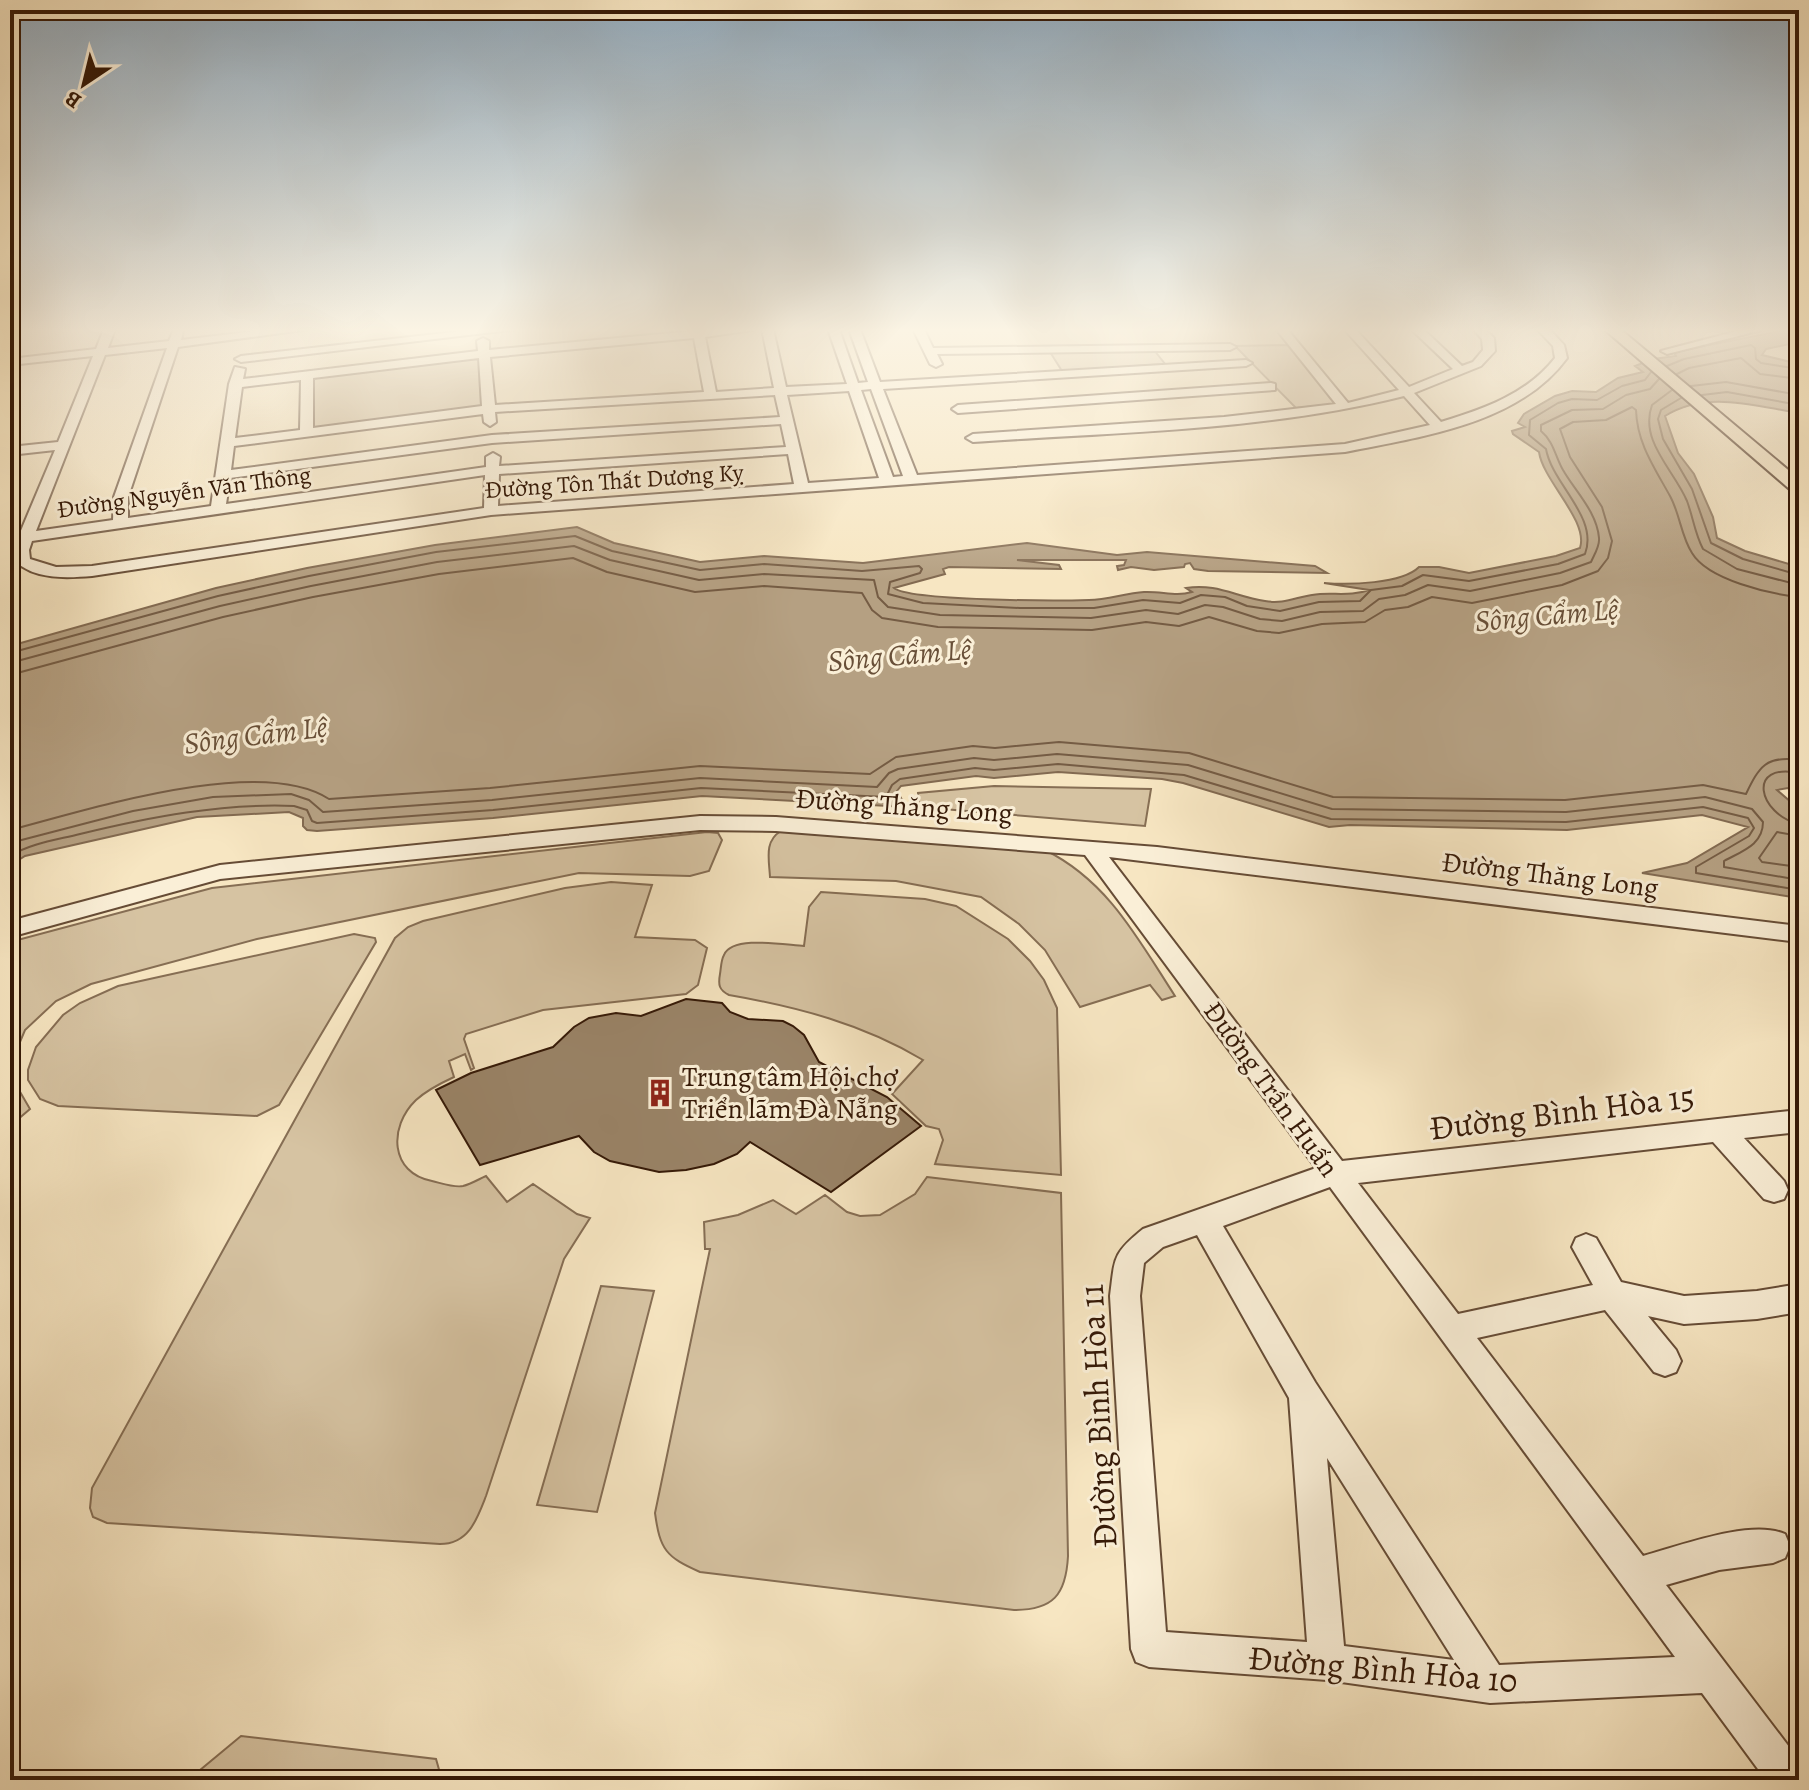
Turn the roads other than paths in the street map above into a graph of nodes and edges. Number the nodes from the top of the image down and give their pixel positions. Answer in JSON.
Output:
{"nodes":[{"id":1,"x":76,"y":413,"type":"edge"},
{"id":2,"x":150,"y":413,"type":"edge"},
{"id":3,"x":231,"y":413,"type":"edge"},
{"id":4,"x":306,"y":413,"type":"edge"},
{"id":5,"x":461,"y":413,"type":"edge"},
{"id":6,"x":489,"y":413,"type":"edge"},
{"id":7,"x":785,"y":413,"type":"edge"},
{"id":8,"x":863,"y":413,"type":"edge"},
{"id":9,"x":885,"y":413,"type":"edge"},
{"id":10,"x":960,"y":413,"type":"edge"},
{"id":11,"x":1128,"y":413,"type":"edge"},
{"id":12,"x":1299,"y":413,"type":"joint"},
{"id":13,"x":1303,"y":413,"type":"edge"},
{"id":14,"x":1425,"y":413,"type":"edge"},
{"id":15,"x":1476,"y":413,"type":"edge"},
{"id":16,"x":1715,"y":413,"type":"edge"},
{"id":17,"x":1724,"y":413,"type":"edge"},
{"id":18,"x":787,"y":420,"type":"junction"},
{"id":19,"x":1439,"y":427,"type":"junction"},
{"id":20,"x":306,"y":432,"type":"junction"},
{"id":21,"x":492,"y":439,"type":"junction"},
{"id":22,"x":974,"y":440,"type":"junction"},
{"id":23,"x":227,"y":443,"type":"junction"},
{"id":24,"x":63,"y":445,"type":"junction"},
{"id":25,"x":794,"y":450,"type":"junction"},
{"id":26,"x":10,"y":451,"type":"edge"},
{"id":27,"x":494,"y":470,"type":"junction"},
{"id":28,"x":1799,"y":473,"type":"edge"},
{"id":29,"x":222,"y":475,"type":"junction"},
{"id":30,"x":912,"y":481,"type":"junction"},
{"id":31,"x":888,"y":483,"type":"junction"},
{"id":32,"x":1799,"y":488,"type":"edge"},
{"id":33,"x":802,"y":489,"type":"junction"},
{"id":34,"x":218,"y":509,"type":"junction"},
{"id":35,"x":491,"y":511,"type":"junction"},
{"id":36,"x":120,"y":524,"type":"junction"},
{"id":37,"x":18,"y":538,"type":"edge"},
{"id":38,"x":1091,"y":848,"type":"junction"},
{"id":39,"x":10,"y":929,"type":"edge"},
{"id":40,"x":1799,"y":934,"type":"edge"},
{"id":41,"x":1799,"y":1121,"type":"edge"},
{"id":42,"x":1719,"y":1130,"type":"junction"},
{"id":43,"x":1334,"y":1174,"type":"junction"},
{"id":44,"x":1774,"y":1190,"type":"dead end"},
{"id":45,"x":1203,"y":1219,"type":"junction"},
{"id":46,"x":1586,"y":1247,"type":"dead end"},
{"id":47,"x":1611,"y":1294,"type":"junction"},
{"id":48,"x":1799,"y":1298,"type":"edge"},
{"id":49,"x":1452,"y":1330,"type":"junction"},
{"id":50,"x":1665,"y":1361,"type":"dead end"},
{"id":51,"x":1304,"y":1393,"type":"junction"},
{"id":52,"x":1773,"y":1546,"type":"dead end"},
{"id":53,"x":1639,"y":1575,"type":"junction"},
{"id":54,"x":1149,"y":1649,"type":"joint"},
{"id":55,"x":1327,"y":1662,"type":"junction"},
{"id":56,"x":1713,"y":1674,"type":"junction"},
{"id":57,"x":1490,"y":1684,"type":"junction"},
{"id":58,"x":1790,"y":1780,"type":"edge"}],
"edges":[{"from":1,"to":24,"type":"street"},
{"from":2,"to":36,"type":"street"},
{"from":3,"to":23,"type":"street"},
{"from":4,"to":20,"type":"street"},
{"from":5,"to":20,"type":"street"},
{"from":6,"to":21,"type":"street"},
{"from":7,"to":18,"type":"street"},
{"from":8,"to":31,"type":"street"},
{"from":9,"to":30,"type":"street"},
{"from":10,"to":22,"type":"street"},
{"from":11,"to":22,"type":"street"},
{"from":12,"to":13,"type":"street"},
{"from":12,"to":22,"type":"street"},
{"from":14,"to":19,"type":"street"},
{"from":15,"to":19,"type":"street","name":"Đường Tôn Thất Dương Kỵ"},
{"from":16,"to":32,"type":"main road"},
{"from":17,"to":28,"type":"main road"},
{"from":18,"to":21,"type":"street"},
{"from":18,"to":25,"type":"street"},
{"from":19,"to":22,"type":"street","name":"Đường Tôn Thất Dương Kỵ"},
{"from":20,"to":23,"type":"street"},
{"from":21,"to":27,"type":"street"},
{"from":21,"to":29,"type":"street"},
{"from":22,"to":30,"type":"street","name":"Đường Tôn Thất Dương Kỵ"},
{"from":23,"to":29,"type":"street"},
{"from":24,"to":26,"type":"street"},
{"from":24,"to":37,"type":"street"},
{"from":25,"to":27,"type":"street","name":"Đường Nguyễn Văn Thông"},
{"from":25,"to":33,"type":"street"},
{"from":27,"to":34,"type":"street","name":"Đường Nguyễn Văn Thông"},
{"from":27,"to":35,"type":"street"},
{"from":29,"to":34,"type":"street"},
{"from":30,"to":31,"type":"street","name":"Đường Tôn Thất Dương Kỵ"},
{"from":31,"to":33,"type":"street","name":"Đường Tôn Thất Dương Kỵ"},
{"from":33,"to":35,"type":"street","name":"Đường Tôn Thất Dương Kỵ"},
{"from":34,"to":36,"type":"street","name":"Đường Nguyễn Văn Thông"},
{"from":35,"to":37,"type":"street","name":"Đường Tôn Thất Dương Kỵ"},
{"from":36,"to":37,"type":"street","name":"Đường Nguyễn Văn Thông"},
{"from":38,"to":39,"type":"street","name":"Đường Thăng Long"},
{"from":38,"to":40,"type":"street","name":"Đường Thăng Long"},
{"from":38,"to":43,"type":"street","name":"Đường Trần Huấn"},
{"from":41,"to":42,"type":"street","name":"Đường Bình Hòa 15"},
{"from":42,"to":43,"type":"street","name":"Đường Bình Hòa 15"},
{"from":42,"to":44,"type":"street"},
{"from":43,"to":45,"type":"street","name":"Đường Bình Hòa 11"},
{"from":43,"to":49,"type":"street","name":"Đường Trần Huấn"},
{"from":45,"to":51,"type":"street"},
{"from":45,"to":54,"type":"street","name":"Đường Bình Hòa 11"},
{"from":46,"to":47,"type":"street"},
{"from":47,"to":48,"type":"street"},
{"from":47,"to":49,"type":"street"},
{"from":47,"to":50,"type":"street"},
{"from":49,"to":53,"type":"street","name":"Đường Trần Huấn"},
{"from":51,"to":55,"type":"street"},
{"from":51,"to":57,"type":"street"},
{"from":52,"to":53,"type":"street"},
{"from":53,"to":56,"type":"street","name":"Đường Trần Huấn"},
{"from":54,"to":55,"type":"street","name":"Đường Bình Hòa 10"},
{"from":55,"to":57,"type":"street","name":"Đường Bình Hòa 10"},
{"from":56,"to":57,"type":"street","name":"Đường Bình Hòa 10"},
{"from":56,"to":58,"type":"street","name":"Đường Trần Huấn"}]}
